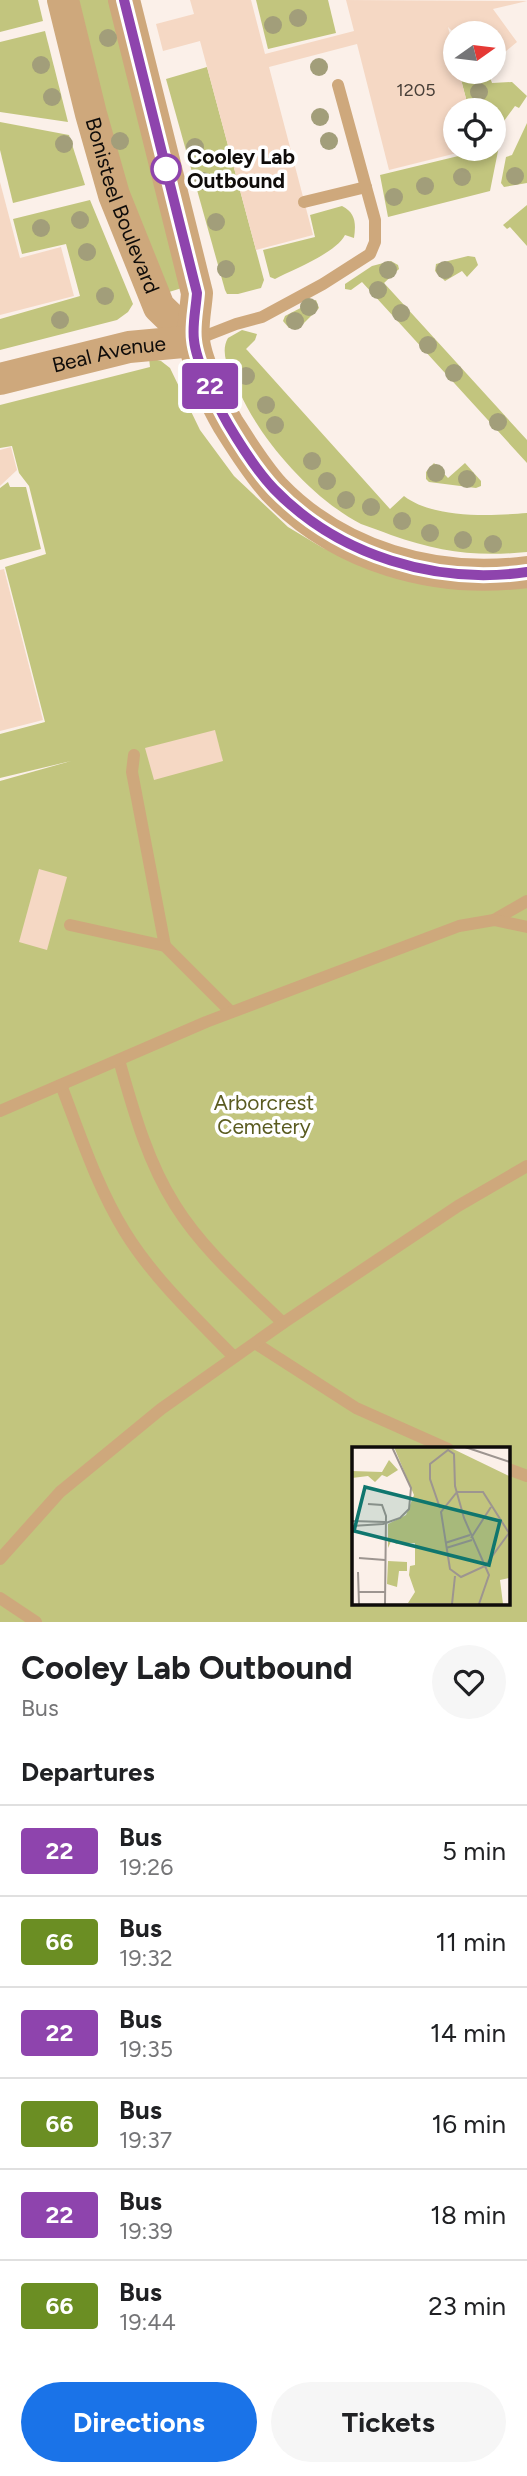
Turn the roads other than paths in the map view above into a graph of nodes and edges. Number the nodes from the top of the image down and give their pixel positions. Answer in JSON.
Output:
{"nodes":[{"id":1,"x":63,"y":0,"type":"edge"},
{"id":2,"x":124,"y":0,"type":"edge"},
{"id":3,"x":338,"y":85,"type":"dead end"},
{"id":4,"x":366,"y":187,"type":"junction"},
{"id":5,"x":304,"y":202,"type":"dead end"},
{"id":6,"x":194,"y":341,"type":"junction"},
{"id":7,"x":0,"y":379,"type":"edge"},
{"id":8,"x":527,"y":572,"type":"edge"},
{"id":9,"x":134,"y":755,"type":"dead end"},
{"id":10,"x":527,"y":901,"type":"edge"},
{"id":11,"x":494,"y":920,"type":"junction"},
{"id":12,"x":70,"y":925,"type":"dead end"},
{"id":13,"x":527,"y":927,"type":"edge"},
{"id":14,"x":165,"y":946,"type":"junction"},
{"id":15,"x":231,"y":1012,"type":"junction"},
{"id":16,"x":119,"y":1060,"type":"junction"},
{"id":17,"x":61,"y":1085,"type":"junction"},
{"id":18,"x":0,"y":1111,"type":"edge"},
{"id":19,"x":527,"y":1166,"type":"edge"},
{"id":20,"x":283,"y":1323,"type":"junction"},
{"id":21,"x":255,"y":1343,"type":"junction"},
{"id":22,"x":234,"y":1357,"type":"junction"},
{"id":23,"x":444,"y":1447,"type":"edge"},
{"id":24,"x":510,"y":1470,"type":"edge"},
{"id":25,"x":527,"y":1476,"type":"edge"},
{"id":26,"x":0,"y":1559,"type":"edge"},
{"id":27,"x":0,"y":1598,"type":"edge"},
{"id":28,"x":36,"y":1622,"type":"edge"}],
"edges":[{"from":1,"to":6,"type":"street","name":"Bonisteel Boulevard"},
{"from":2,"to":6,"type":"street","name":"Bonisteel Boulevard"},
{"from":3,"to":4,"type":"lane"},
{"from":4,"to":5,"type":"lane"},
{"from":4,"to":6,"type":"lane"},
{"from":6,"to":7,"type":"street","name":"Beal Avenue"},
{"from":6,"to":8,"type":"street","name":"Beal Avenue"},
{"from":9,"to":14,"type":"lane"},
{"from":10,"to":11,"type":"lane"},
{"from":11,"to":13,"type":"lane"},
{"from":11,"to":15,"type":"lane"},
{"from":12,"to":14,"type":"lane"},
{"from":14,"to":15,"type":"lane"},
{"from":15,"to":16,"type":"lane"},
{"from":16,"to":17,"type":"lane"},
{"from":16,"to":20,"type":"lane"},
{"from":17,"to":18,"type":"lane"},
{"from":17,"to":22,"type":"lane"},
{"from":19,"to":20,"type":"lane"},
{"from":20,"to":21,"type":"lane"},
{"from":21,"to":22,"type":"lane"},
{"from":21,"to":23,"type":"lane"},
{"from":22,"to":26,"type":"lane"},
{"from":24,"to":25,"type":"lane"},
{"from":27,"to":28,"type":"lane"}]}
